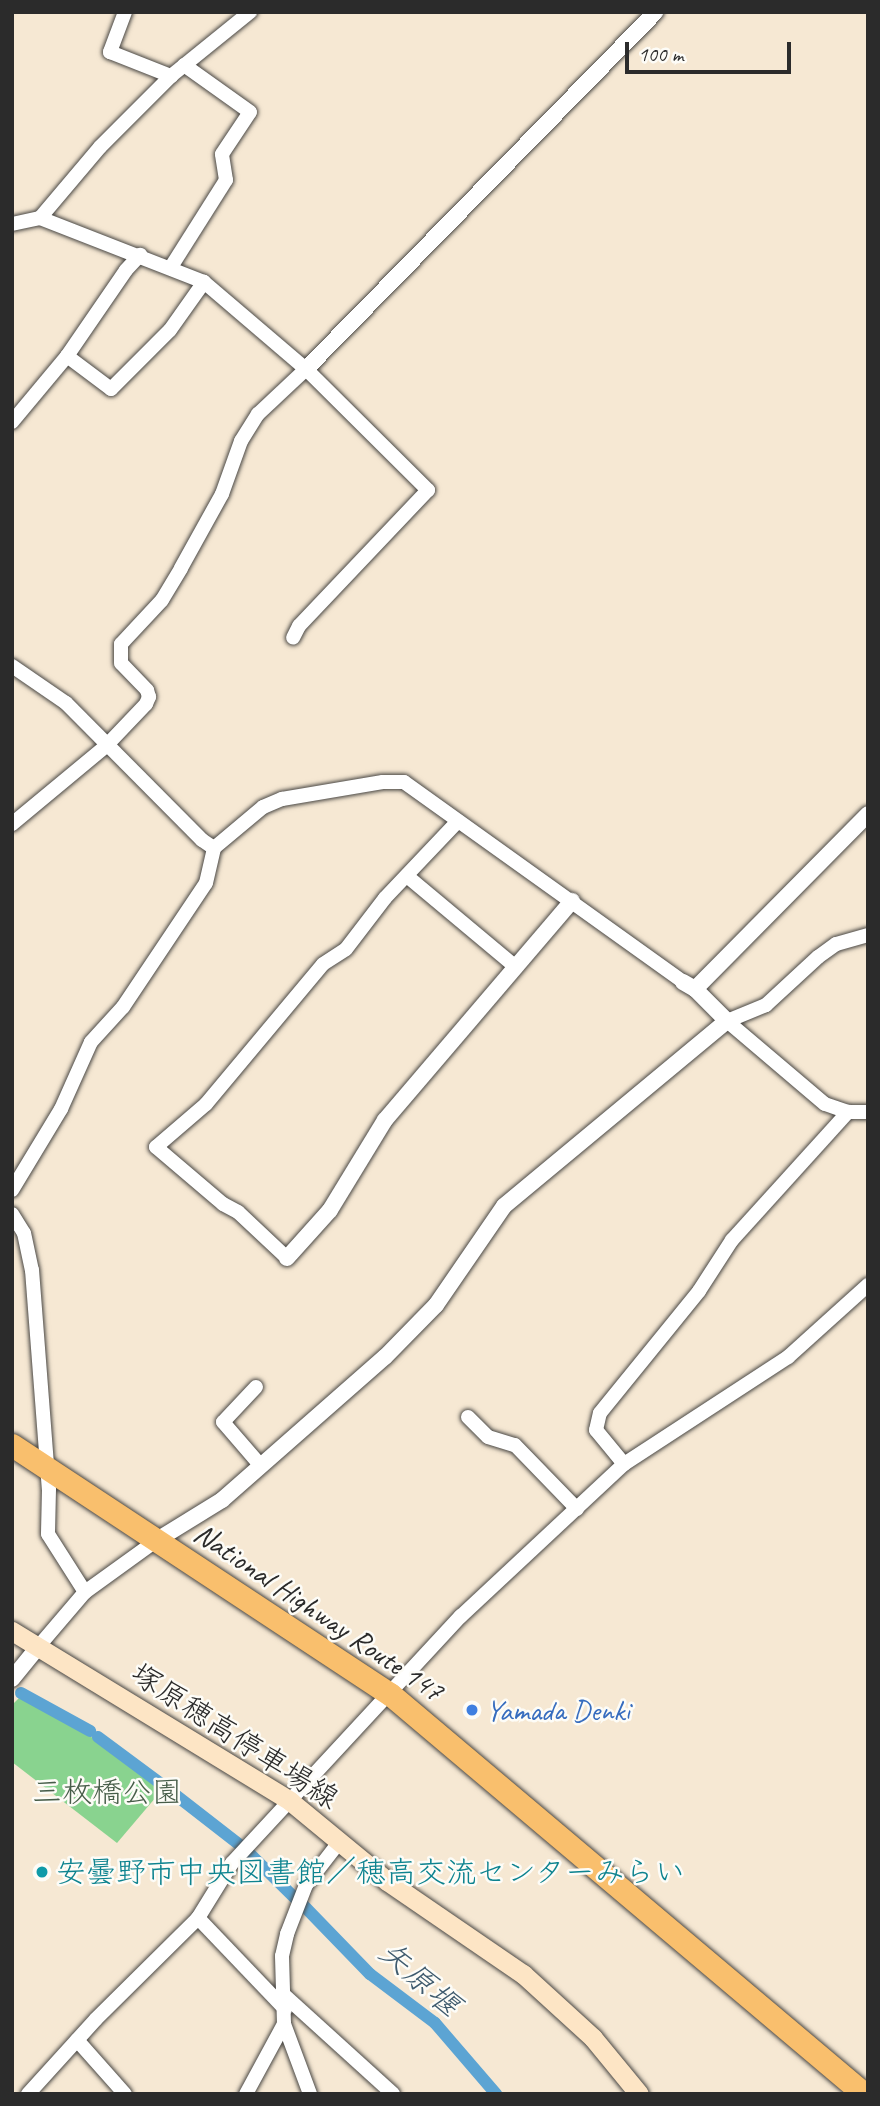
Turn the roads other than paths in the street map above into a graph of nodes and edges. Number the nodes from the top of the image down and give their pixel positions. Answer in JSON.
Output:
{"nodes":[{"id":1,"x":125,"y":12,"type":"edge"},
{"id":2,"x":250,"y":12,"type":"edge"},
{"id":3,"x":655,"y":12,"type":"edge"},
{"id":4,"x":184,"y":65,"type":"junction"},
{"id":5,"x":170,"y":76,"type":"junction"},
{"id":6,"x":40,"y":218,"type":"junction"},
{"id":7,"x":12,"y":224,"type":"edge"},
{"id":8,"x":140,"y":256,"type":"junction"},
{"id":9,"x":171,"y":267,"type":"junction"},
{"id":10,"x":204,"y":282,"type":"junction"},
{"id":11,"x":67,"y":356,"type":"junction"},
{"id":12,"x":306,"y":369,"type":"junction"},
{"id":13,"x":12,"y":422,"type":"edge"},
{"id":14,"x":293,"y":638,"type":"dead end"},
{"id":15,"x":13,"y":668,"type":"edge"},
{"id":16,"x":106,"y":746,"type":"junction"},
{"id":17,"x":868,"y":814,"type":"edge"},
{"id":18,"x":458,"y":821,"type":"junction"},
{"id":19,"x":12,"y":824,"type":"edge"},
{"id":20,"x":214,"y":848,"type":"junction"},
{"id":21,"x":407,"y":876,"type":"junction"},
{"id":22,"x":572,"y":901,"type":"junction"},
{"id":23,"x":868,"y":935,"type":"edge"},
{"id":24,"x":516,"y":967,"type":"junction"},
{"id":25,"x":689,"y":986,"type":"junction"},
{"id":26,"x":727,"y":1021,"type":"junction"},
{"id":27,"x":848,"y":1112,"type":"junction"},
{"id":28,"x":868,"y":1112,"type":"edge"},
{"id":29,"x":12,"y":1190,"type":"edge"},
{"id":30,"x":12,"y":1214,"type":"edge"},
{"id":31,"x":287,"y":1258,"type":"joint"},
{"id":32,"x":868,"y":1285,"type":"edge"},
{"id":33,"x":256,"y":1387,"type":"dead end"},
{"id":34,"x":468,"y":1417,"type":"dead end"},
{"id":35,"x":12,"y":1445,"type":"edge"},
{"id":36,"x":624,"y":1464,"type":"junction"},
{"id":37,"x":261,"y":1466,"type":"junction"},
{"id":38,"x":47,"y":1468,"type":"junction"},
{"id":39,"x":577,"y":1509,"type":"junction"},
{"id":40,"x":157,"y":1540,"type":"junction"},
{"id":41,"x":85,"y":1592,"type":"junction"},
{"id":42,"x":12,"y":1631,"type":"edge"},
{"id":43,"x":38,"y":1647,"type":"junction"},
{"id":44,"x":12,"y":1679,"type":"edge"},
{"id":45,"x":390,"y":1694,"type":"junction"},
{"id":46,"x":290,"y":1801,"type":"junction"},
{"id":47,"x":340,"y":1841,"type":"junction"},
{"id":48,"x":198,"y":1918,"type":"junction"},
{"id":49,"x":285,"y":2002,"type":"junction"},
{"id":50,"x":284,"y":2024,"type":"junction"},
{"id":51,"x":77,"y":2040,"type":"junction"},
{"id":52,"x":28,"y":2094,"type":"edge"},
{"id":53,"x":125,"y":2094,"type":"edge"},
{"id":54,"x":246,"y":2094,"type":"edge"},
{"id":55,"x":310,"y":2094,"type":"edge"},
{"id":56,"x":393,"y":2094,"type":"edge"},
{"id":57,"x":639,"y":2094,"type":"edge"},
{"id":58,"x":864,"y":2094,"type":"edge"}],
"edges":[{"from":1,"to":5,"type":"street"},
{"from":2,"to":4,"type":"street"},
{"from":3,"to":12,"type":"street"},
{"from":4,"to":5,"type":"street"},
{"from":4,"to":9,"type":"street"},
{"from":5,"to":6,"type":"street"},
{"from":6,"to":7,"type":"street"},
{"from":6,"to":8,"type":"street"},
{"from":8,"to":9,"type":"street"},
{"from":8,"to":11,"type":"street"},
{"from":9,"to":10,"type":"street"},
{"from":10,"to":11,"type":"street"},
{"from":10,"to":12,"type":"street"},
{"from":11,"to":13,"type":"street"},
{"from":12,"to":14,"type":"street"},
{"from":12,"to":16,"type":"street"},
{"from":15,"to":16,"type":"street"},
{"from":16,"to":19,"type":"street"},
{"from":16,"to":20,"type":"street"},
{"from":17,"to":25,"type":"street"},
{"from":18,"to":20,"type":"street"},
{"from":18,"to":21,"type":"street"},
{"from":18,"to":22,"type":"street"},
{"from":20,"to":29,"type":"street"},
{"from":21,"to":24,"type":"street"},
{"from":21,"to":31,"type":"street"},
{"from":22,"to":24,"type":"street"},
{"from":22,"to":25,"type":"street"},
{"from":23,"to":26,"type":"street"},
{"from":24,"to":31,"type":"street"},
{"from":25,"to":26,"type":"street"},
{"from":26,"to":27,"type":"street"},
{"from":26,"to":37,"type":"street"},
{"from":27,"to":28,"type":"street"},
{"from":27,"to":36,"type":"street"},
{"from":30,"to":38,"type":"street"},
{"from":32,"to":36,"type":"street"},
{"from":33,"to":37,"type":"street"},
{"from":34,"to":39,"type":"street"},
{"from":35,"to":38,"type":"highway","name":"National Highway Route 147"},
{"from":36,"to":39,"type":"street"},
{"from":37,"to":40,"type":"street"},
{"from":38,"to":40,"type":"highway","name":"National Highway Route 147"},
{"from":38,"to":41,"type":"street"},
{"from":39,"to":45,"type":"street"},
{"from":40,"to":41,"type":"street"},
{"from":40,"to":45,"type":"highway","name":"National Highway Route 147"},
{"from":41,"to":43,"type":"street"},
{"from":42,"to":43,"type":"main road","name":"塚原穂高停車場線"},
{"from":43,"to":44,"type":"street"},
{"from":43,"to":46,"type":"main road","name":"塚原穂高停車場線"},
{"from":45,"to":46,"type":"street"},
{"from":45,"to":58,"type":"highway","name":"National Highway Route 147"},
{"from":46,"to":47,"type":"main road","name":"塚原穂高停車場線"},
{"from":46,"to":48,"type":"street"},
{"from":47,"to":49,"type":"street"},
{"from":47,"to":57,"type":"main road","name":"塚原穂高停車場線"},
{"from":48,"to":49,"type":"street"},
{"from":48,"to":51,"type":"street"},
{"from":49,"to":50,"type":"street"},
{"from":49,"to":56,"type":"street"},
{"from":50,"to":54,"type":"street"},
{"from":50,"to":55,"type":"street"},
{"from":51,"to":52,"type":"street"},
{"from":51,"to":53,"type":"street"}]}
